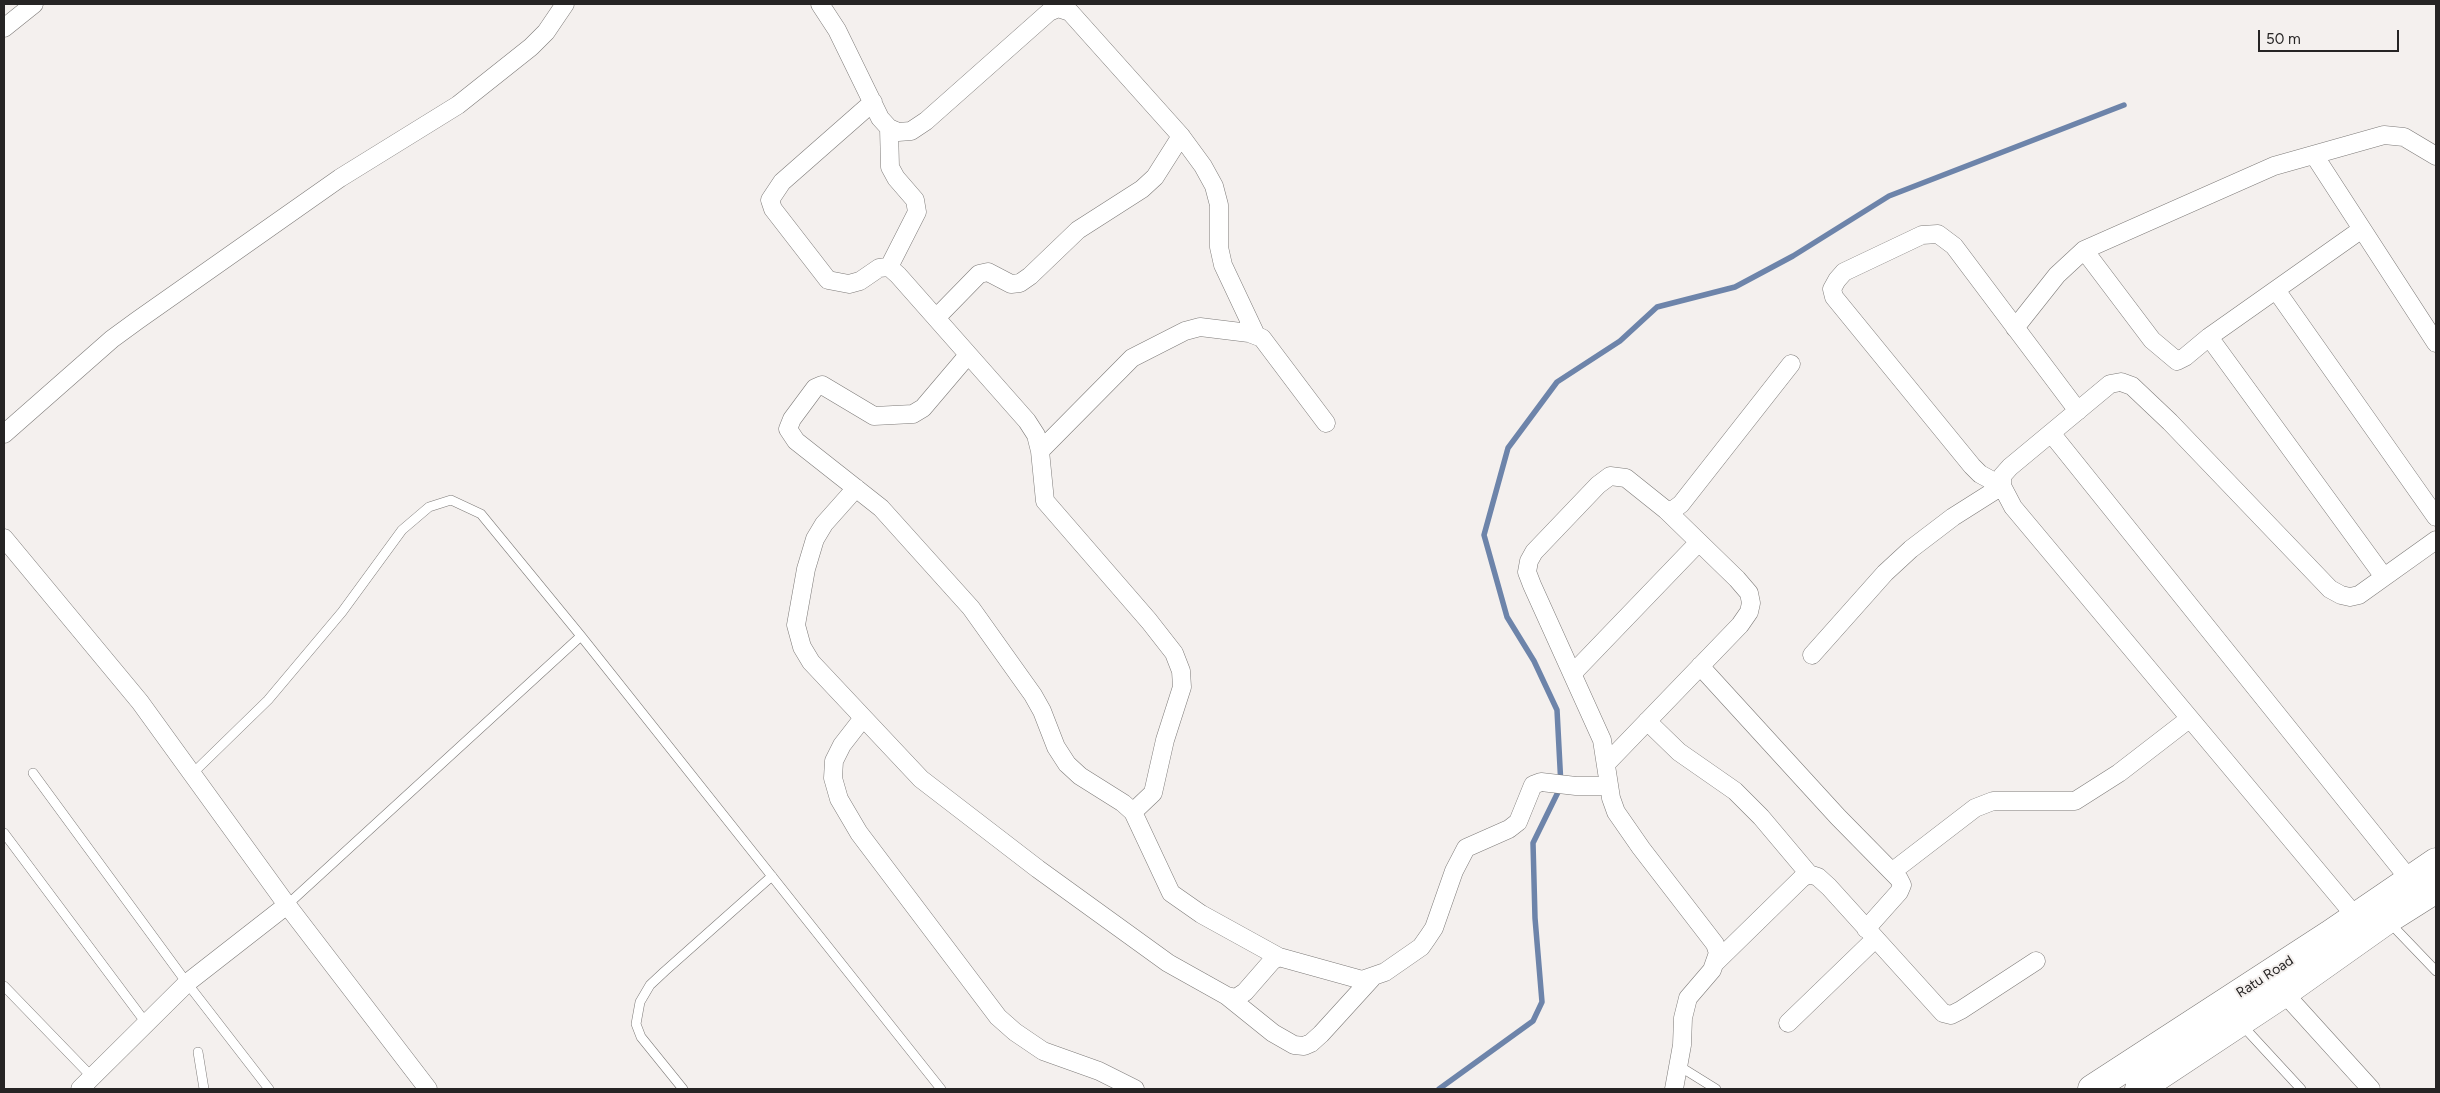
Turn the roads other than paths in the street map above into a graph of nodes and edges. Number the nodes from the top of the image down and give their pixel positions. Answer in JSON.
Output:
{"nodes":[{"id":1,"x":34,"y":4,"type":"edge"},
{"id":2,"x":565,"y":4,"type":"edge"},
{"id":3,"x":828,"y":7,"type":"edge"},
{"id":4,"x":4,"y":28,"type":"edge"},
{"id":5,"x":872,"y":102,"type":"junction"},
{"id":6,"x":889,"y":128,"type":"junction"},
{"id":7,"x":1181,"y":136,"type":"junction"},
{"id":8,"x":2314,"y":155,"type":"junction"},
{"id":9,"x":2436,"y":156,"type":"edge"},
{"id":10,"x":2362,"y":229,"type":"junction"},
{"id":11,"x":2084,"y":250,"type":"junction"},
{"id":12,"x":889,"y":268,"type":"junction"},
{"id":13,"x":2276,"y":290,"type":"junction"},
{"id":14,"x":936,"y":318,"type":"junction"},
{"id":15,"x":2015,"y":328,"type":"junction"},
{"id":16,"x":1256,"y":335,"type":"junction"},
{"id":17,"x":2209,"y":337,"type":"junction"},
{"id":18,"x":2436,"y":343,"type":"edge"},
{"id":19,"x":968,"y":354,"type":"junction"},
{"id":20,"x":1791,"y":364,"type":"dead end"},
{"id":21,"x":2078,"y":411,"type":"junction"},
{"id":22,"x":1326,"y":423,"type":"dead end"},
{"id":23,"x":2051,"y":433,"type":"junction"},
{"id":24,"x":4,"y":434,"type":"edge"},
{"id":25,"x":1040,"y":451,"type":"junction"},
{"id":26,"x":2002,"y":486,"type":"junction"},
{"id":27,"x":856,"y":488,"type":"junction"},
{"id":28,"x":1666,"y":510,"type":"junction"},
{"id":29,"x":2436,"y":517,"type":"edge"},
{"id":30,"x":4,"y":538,"type":"edge"},
{"id":31,"x":2436,"y":540,"type":"edge"},
{"id":32,"x":1699,"y":542,"type":"junction"},
{"id":33,"x":2384,"y":577,"type":"junction"},
{"id":34,"x":581,"y":636,"type":"junction"},
{"id":35,"x":1812,"y":655,"type":"dead end"},
{"id":36,"x":1700,"y":666,"type":"junction"},
{"id":37,"x":1573,"y":673,"type":"junction"},
{"id":38,"x":863,"y":718,"type":"junction"},
{"id":39,"x":2189,"y":719,"type":"junction"},
{"id":40,"x":1647,"y":721,"type":"junction"},
{"id":41,"x":1606,"y":764,"type":"junction"},
{"id":42,"x":33,"y":773,"type":"dead end"},
{"id":43,"x":192,"y":774,"type":"junction"},
{"id":44,"x":1609,"y":786,"type":"junction"},
{"id":45,"x":1133,"y":812,"type":"junction"},
{"id":46,"x":4,"y":833,"type":"edge"},
{"id":47,"x":2436,"y":862,"type":"edge"},
{"id":48,"x":1893,"y":872,"type":"junction"},
{"id":49,"x":1809,"y":874,"type":"junction"},
{"id":50,"x":772,"y":876,"type":"junction"},
{"id":51,"x":2410,"y":880,"type":"junction"},
{"id":52,"x":2436,"y":889,"type":"edge"},
{"id":53,"x":288,"y":905,"type":"junction"},
{"id":54,"x":2376,"y":913,"type":"junction"},
{"id":55,"x":1871,"y":934,"type":"junction"},
{"id":56,"x":1279,"y":957,"type":"junction"},
{"id":57,"x":2036,"y":961,"type":"dead end"},
{"id":58,"x":1716,"y":962,"type":"junction"},
{"id":59,"x":2436,"y":971,"type":"edge"},
{"id":60,"x":1372,"y":978,"type":"junction"},
{"id":61,"x":187,"y":983,"type":"junction"},
{"id":62,"x":4,"y":986,"type":"edge"},
{"id":63,"x":2284,"y":993,"type":"junction"},
{"id":64,"x":1227,"y":996,"type":"junction"},
{"id":65,"x":2240,"y":1022,"type":"junction"},
{"id":66,"x":146,"y":1023,"type":"junction"},
{"id":67,"x":1788,"y":1023,"type":"dead end"},
{"id":68,"x":198,"y":1052,"type":"dead end"},
{"id":69,"x":1679,"y":1066,"type":"junction"},
{"id":70,"x":86,"y":1083,"type":"edge"},
{"id":71,"x":204,"y":1089,"type":"edge"},
{"id":72,"x":269,"y":1089,"type":"edge"},
{"id":73,"x":428,"y":1089,"type":"edge"},
{"id":74,"x":683,"y":1089,"type":"edge"},
{"id":75,"x":942,"y":1089,"type":"edge"},
{"id":76,"x":1135,"y":1089,"type":"edge"},
{"id":77,"x":1674,"y":1089,"type":"edge"},
{"id":78,"x":1716,"y":1089,"type":"edge"},
{"id":79,"x":2092,"y":1089,"type":"edge"},
{"id":80,"x":2140,"y":1089,"type":"edge"},
{"id":81,"x":2301,"y":1089,"type":"edge"},
{"id":82,"x":2371,"y":1089,"type":"edge"}],
"edges":[{"from":1,"to":4,"type":"street"},
{"from":2,"to":24,"type":"street"},
{"from":3,"to":5,"type":"street"},
{"from":5,"to":6,"type":"street"},
{"from":5,"to":12,"type":"street"},
{"from":6,"to":7,"type":"street"},
{"from":6,"to":12,"type":"street"},
{"from":7,"to":14,"type":"street"},
{"from":7,"to":16,"type":"street"},
{"from":8,"to":9,"type":"street"},
{"from":8,"to":10,"type":"street"},
{"from":8,"to":11,"type":"street"},
{"from":10,"to":13,"type":"street"},
{"from":10,"to":18,"type":"street"},
{"from":11,"to":15,"type":"street"},
{"from":11,"to":17,"type":"street"},
{"from":12,"to":14,"type":"street"},
{"from":13,"to":17,"type":"street"},
{"from":13,"to":29,"type":"street"},
{"from":14,"to":19,"type":"street"},
{"from":15,"to":21,"type":"street"},
{"from":15,"to":26,"type":"street"},
{"from":16,"to":22,"type":"street"},
{"from":16,"to":25,"type":"street"},
{"from":17,"to":33,"type":"street"},
{"from":19,"to":25,"type":"street"},
{"from":19,"to":27,"type":"street"},
{"from":20,"to":28,"type":"street"},
{"from":21,"to":23,"type":"street"},
{"from":21,"to":33,"type":"street"},
{"from":23,"to":26,"type":"street"},
{"from":23,"to":51,"type":"street"},
{"from":25,"to":45,"type":"street"},
{"from":26,"to":35,"type":"street"},
{"from":26,"to":39,"type":"street"},
{"from":27,"to":38,"type":"street"},
{"from":27,"to":45,"type":"street"},
{"from":28,"to":32,"type":"street"},
{"from":28,"to":37,"type":"street"},
{"from":30,"to":43,"type":"street"},
{"from":31,"to":33,"type":"street"},
{"from":32,"to":36,"type":"street"},
{"from":32,"to":37,"type":"street"},
{"from":34,"to":43,"type":"lane"},
{"from":34,"to":50,"type":"lane"},
{"from":34,"to":53,"type":"lane"},
{"from":36,"to":40,"type":"street"},
{"from":36,"to":48,"type":"street"},
{"from":37,"to":41,"type":"street"},
{"from":38,"to":64,"type":"street"},
{"from":38,"to":76,"type":"street"},
{"from":39,"to":48,"type":"street"},
{"from":39,"to":54,"type":"street"},
{"from":40,"to":41,"type":"street"},
{"from":40,"to":49,"type":"street"},
{"from":41,"to":44,"type":"street"},
{"from":42,"to":61,"type":"lane"},
{"from":43,"to":53,"type":"street"},
{"from":44,"to":58,"type":"street"},
{"from":44,"to":60,"type":"street"},
{"from":45,"to":56,"type":"street"},
{"from":46,"to":66,"type":"lane"},
{"from":47,"to":51,"type":"main road","name":"Ratu Road"},
{"from":48,"to":55,"type":"street"},
{"from":49,"to":55,"type":"street"},
{"from":49,"to":58,"type":"street"},
{"from":50,"to":74,"type":"lane"},
{"from":50,"to":75,"type":"lane"},
{"from":51,"to":54,"type":"main road","name":"Ratu Road"},
{"from":52,"to":54,"type":"main road","name":"Ratu Road"},
{"from":53,"to":61,"type":"street"},
{"from":53,"to":73,"type":"street"},
{"from":54,"to":59,"type":"lane"},
{"from":54,"to":63,"type":"main road","name":"Ratu Road"},
{"from":54,"to":79,"type":"main road","name":"Ratu Road"},
{"from":55,"to":57,"type":"street"},
{"from":55,"to":67,"type":"street"},
{"from":56,"to":60,"type":"street"},
{"from":56,"to":64,"type":"street"},
{"from":58,"to":69,"type":"street"},
{"from":60,"to":64,"type":"street"},
{"from":61,"to":66,"type":"street"},
{"from":61,"to":72,"type":"lane"},
{"from":62,"to":70,"type":"lane"},
{"from":63,"to":65,"type":"main road","name":"Ratu Road"},
{"from":63,"to":82,"type":"street"},
{"from":65,"to":80,"type":"main road","name":"Ratu Road"},
{"from":65,"to":81,"type":"lane"},
{"from":66,"to":70,"type":"street"},
{"from":68,"to":71,"type":"lane"},
{"from":69,"to":77,"type":"street"},
{"from":69,"to":78,"type":"lane"}]}
